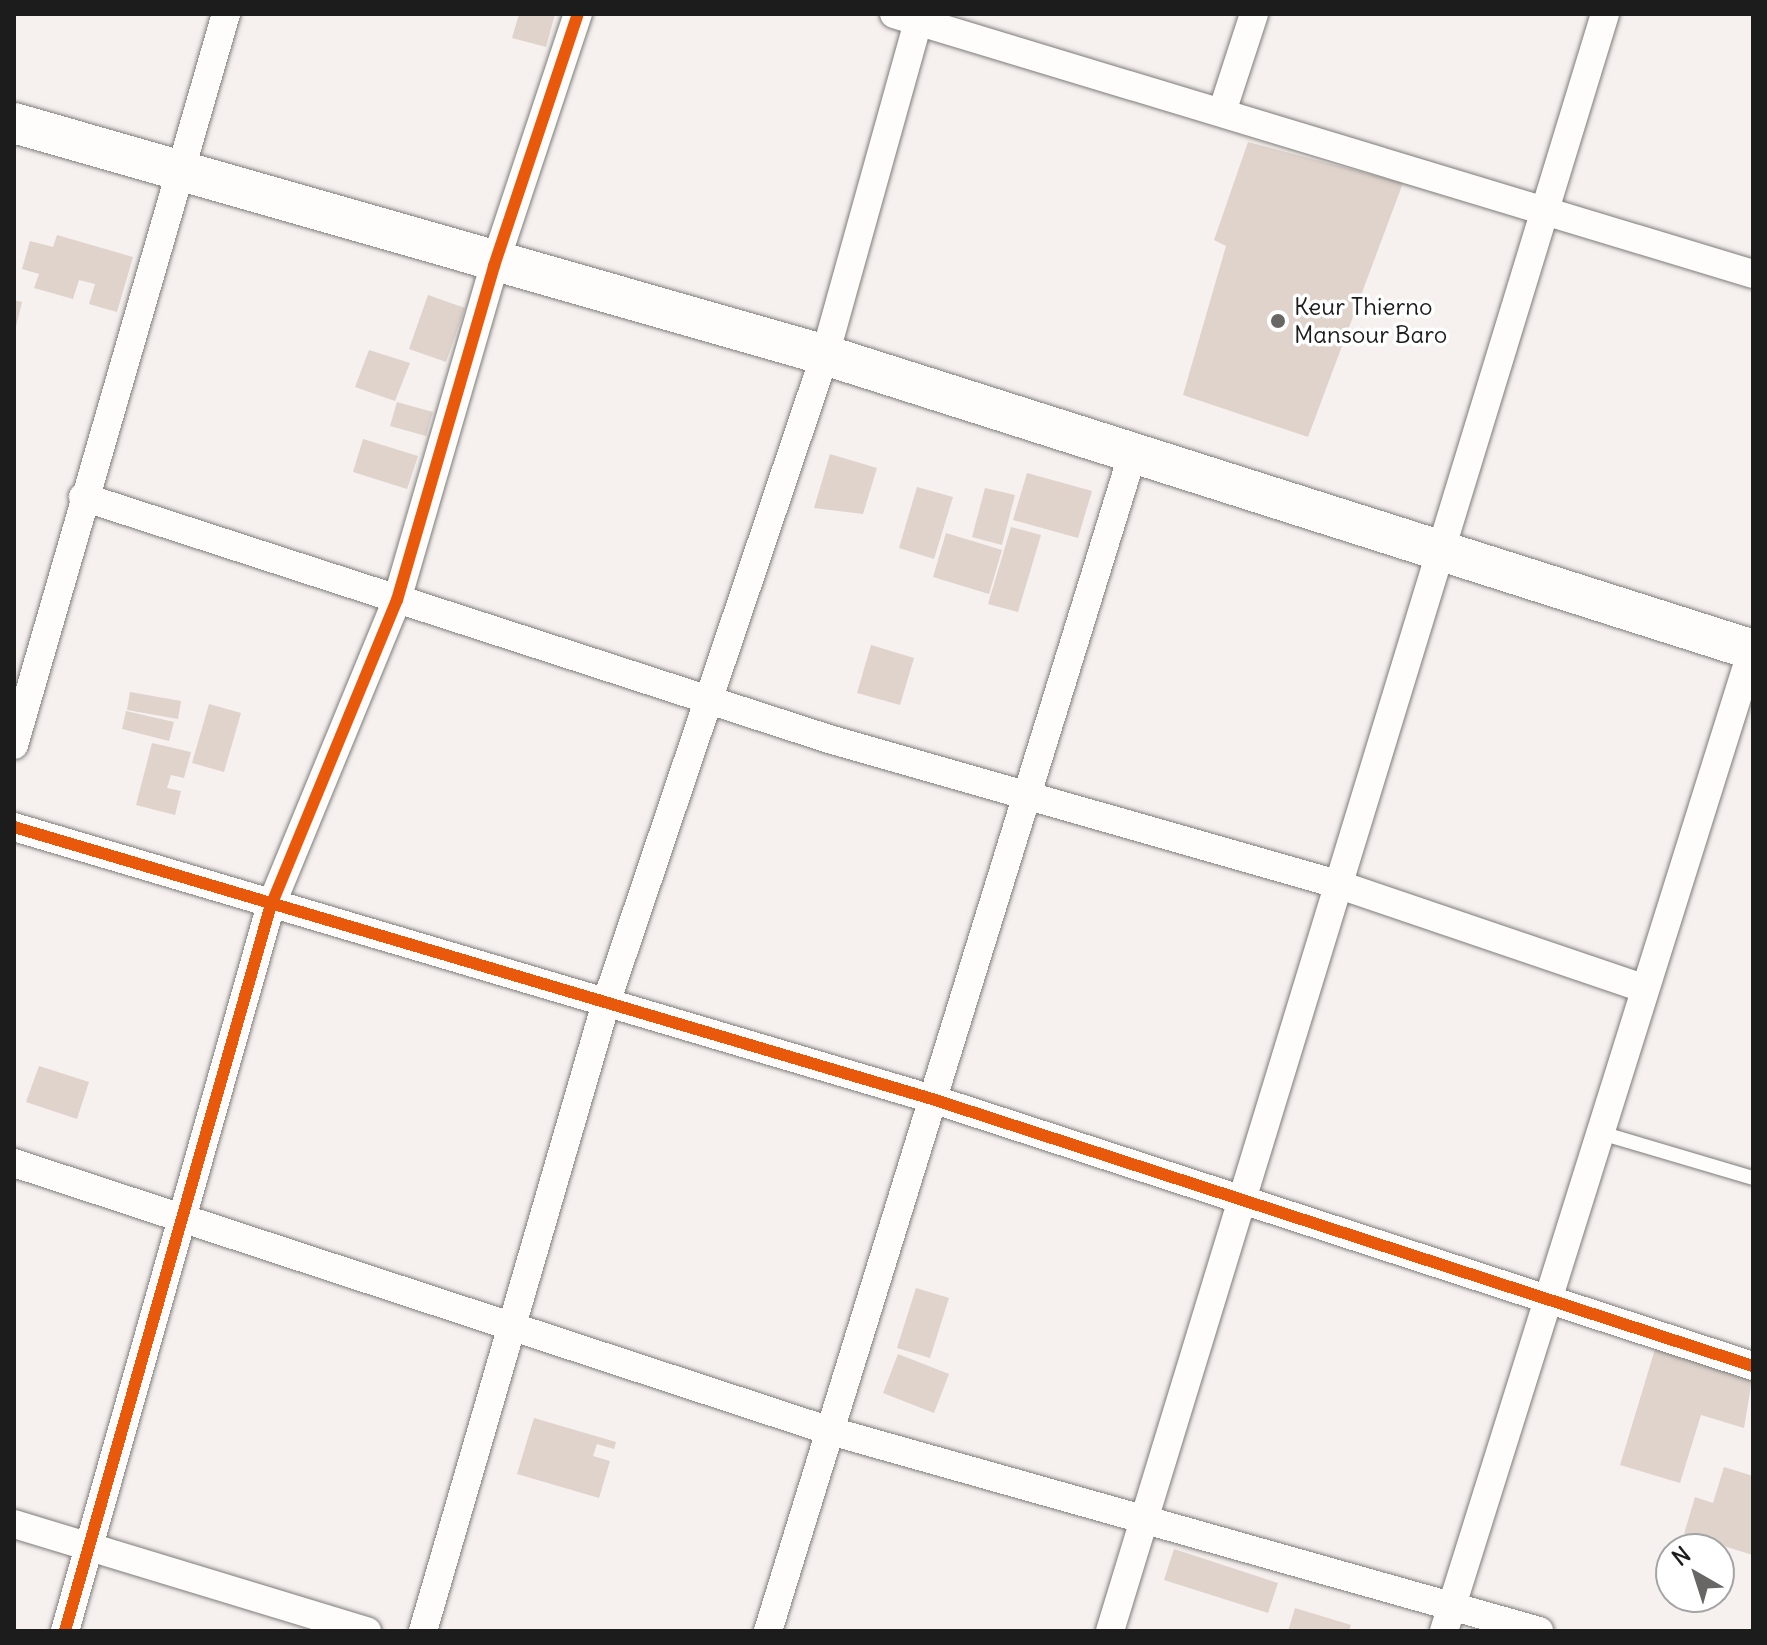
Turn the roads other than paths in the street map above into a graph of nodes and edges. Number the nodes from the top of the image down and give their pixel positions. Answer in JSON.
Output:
{"nodes":[{"id":1,"x":226,"y":14,"type":"edge"},
{"id":2,"x":578,"y":14,"type":"edge"},
{"id":3,"x":1254,"y":14,"type":"edge"},
{"id":4,"x":1605,"y":14,"type":"edge"},
{"id":5,"x":910,"y":16,"type":"edge"},
{"id":6,"x":1223,"y":109,"type":"junction"},
{"id":7,"x":14,"y":123,"type":"edge"},
{"id":8,"x":178,"y":173,"type":"junction"},
{"id":9,"x":1544,"y":209,"type":"junction"},
{"id":10,"x":494,"y":266,"type":"junction"},
{"id":11,"x":1753,"y":274,"type":"edge"},
{"id":12,"x":825,"y":355,"type":"junction"},
{"id":13,"x":1132,"y":456,"type":"junction"},
{"id":14,"x":83,"y":497,"type":"junction"},
{"id":15,"x":1439,"y":551,"type":"junction"},
{"id":16,"x":397,"y":600,"type":"junction"},
{"id":17,"x":1753,"y":648,"type":"edge"},
{"id":18,"x":712,"y":700,"type":"junction"},
{"id":19,"x":14,"y":745,"type":"edge"},
{"id":20,"x":1029,"y":793,"type":"junction"},
{"id":21,"x":14,"y":827,"type":"edge"},
{"id":22,"x":1337,"y":884,"type":"junction"},
{"id":23,"x":270,"y":908,"type":"junction"},
{"id":24,"x":1643,"y":988,"type":"junction"},
{"id":25,"x":605,"y":1006,"type":"junction"},
{"id":26,"x":929,"y":1098,"type":"junction"},
{"id":27,"x":1601,"y":1133,"type":"junction"},
{"id":28,"x":14,"y":1163,"type":"edge"},
{"id":29,"x":1753,"y":1178,"type":"edge"},
{"id":30,"x":1242,"y":1196,"type":"junction"},
{"id":31,"x":183,"y":1213,"type":"junction"},
{"id":32,"x":1551,"y":1299,"type":"junction"},
{"id":33,"x":512,"y":1321,"type":"junction"},
{"id":34,"x":1753,"y":1366,"type":"edge"},
{"id":35,"x":827,"y":1430,"type":"junction"},
{"id":36,"x":1140,"y":1521,"type":"junction"},
{"id":37,"x":14,"y":1524,"type":"edge"},
{"id":38,"x":87,"y":1548,"type":"junction"},
{"id":39,"x":1448,"y":1619,"type":"edge"},
{"id":40,"x":65,"y":1631,"type":"edge"},
{"id":41,"x":367,"y":1631,"type":"edge"},
{"id":42,"x":423,"y":1631,"type":"edge"},
{"id":43,"x":768,"y":1631,"type":"edge"},
{"id":44,"x":1110,"y":1631,"type":"edge"},
{"id":45,"x":1539,"y":1631,"type":"edge"}],
"edges":[{"from":1,"to":8,"type":"street"},
{"from":2,"to":10,"type":"street"},
{"from":3,"to":6,"type":"street"},
{"from":4,"to":9,"type":"street"},
{"from":5,"to":6,"type":"street"},
{"from":5,"to":12,"type":"street"},
{"from":6,"to":9,"type":"street"},
{"from":7,"to":8,"type":"main road"},
{"from":8,"to":10,"type":"main road"},
{"from":8,"to":14,"type":"street"},
{"from":9,"to":11,"type":"street"},
{"from":9,"to":15,"type":"street"},
{"from":10,"to":12,"type":"main road"},
{"from":10,"to":16,"type":"street"},
{"from":12,"to":13,"type":"main road"},
{"from":12,"to":18,"type":"street"},
{"from":13,"to":15,"type":"main road"},
{"from":13,"to":20,"type":"street"},
{"from":14,"to":16,"type":"street"},
{"from":14,"to":19,"type":"street"},
{"from":15,"to":17,"type":"main road"},
{"from":15,"to":22,"type":"street"},
{"from":16,"to":18,"type":"street"},
{"from":16,"to":23,"type":"street"},
{"from":17,"to":24,"type":"street"},
{"from":18,"to":20,"type":"street"},
{"from":18,"to":25,"type":"street"},
{"from":20,"to":22,"type":"street"},
{"from":20,"to":26,"type":"street"},
{"from":21,"to":23,"type":"street"},
{"from":22,"to":24,"type":"street"},
{"from":22,"to":30,"type":"street"},
{"from":23,"to":25,"type":"street"},
{"from":23,"to":31,"type":"street"},
{"from":24,"to":27,"type":"street"},
{"from":25,"to":26,"type":"street"},
{"from":25,"to":33,"type":"street"},
{"from":26,"to":30,"type":"street"},
{"from":26,"to":35,"type":"street"},
{"from":27,"to":29,"type":"lane"},
{"from":27,"to":32,"type":"street"},
{"from":28,"to":31,"type":"street"},
{"from":30,"to":32,"type":"street"},
{"from":30,"to":36,"type":"street"},
{"from":31,"to":33,"type":"street"},
{"from":31,"to":38,"type":"street"},
{"from":32,"to":34,"type":"street"},
{"from":32,"to":39,"type":"street"},
{"from":33,"to":35,"type":"street"},
{"from":33,"to":42,"type":"street"},
{"from":35,"to":36,"type":"street"},
{"from":35,"to":43,"type":"street"},
{"from":36,"to":39,"type":"street"},
{"from":36,"to":44,"type":"street"},
{"from":37,"to":38,"type":"street"},
{"from":38,"to":40,"type":"street"},
{"from":38,"to":41,"type":"street"},
{"from":39,"to":45,"type":"street"}]}
